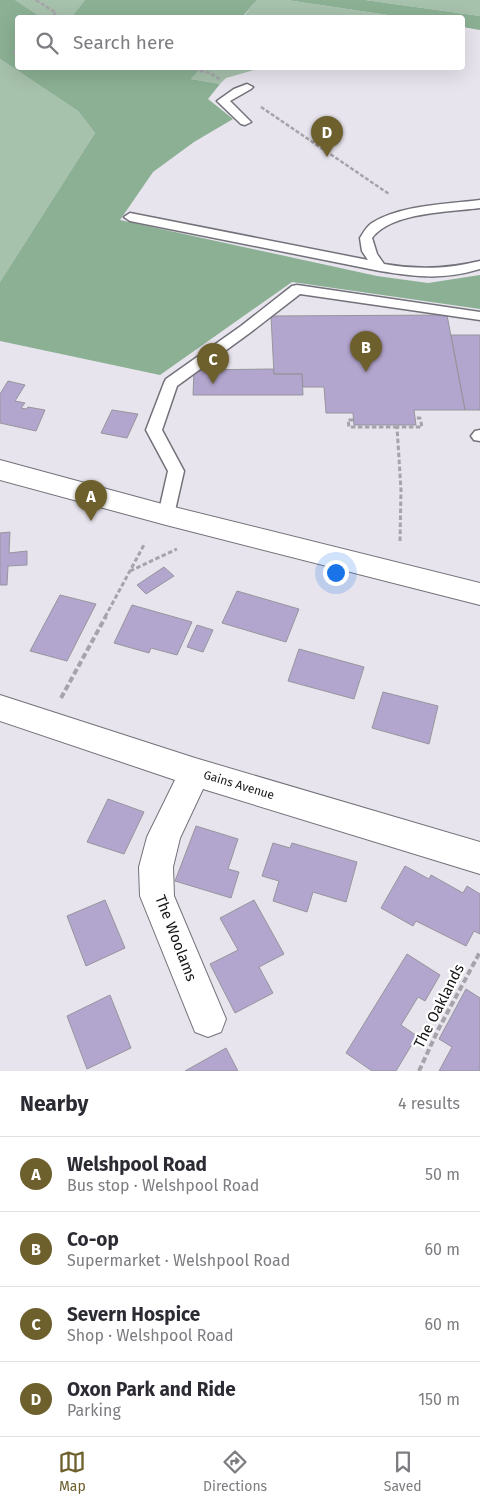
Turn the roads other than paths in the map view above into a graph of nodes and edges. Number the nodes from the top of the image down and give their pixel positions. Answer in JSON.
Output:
{"nodes":[{"id":1,"x":242,"y":89,"type":"road end"},
{"id":2,"x":245,"y":122,"type":"dead end"},
{"id":3,"x":480,"y":204,"type":"edge"},
{"id":4,"x":130,"y":217,"type":"dead end"},
{"id":5,"x":480,"y":265,"type":"edge"},
{"id":6,"x":380,"y":267,"type":"junction"},
{"id":7,"x":480,"y":316,"type":"edge"},
{"id":8,"x":0,"y":470,"type":"edge"},
{"id":9,"x":166,"y":516,"type":"junction"},
{"id":10,"x":480,"y":594,"type":"edge"},
{"id":11,"x":0,"y":708,"type":"edge"},
{"id":12,"x":195,"y":772,"type":"junction"},
{"id":13,"x":480,"y":858,"type":"edge"},
{"id":14,"x":208,"y":1019,"type":"dead end"}],
"edges":[{"from":1,"to":2,"type":"lane"},
{"from":3,"to":6,"type":"lane"},
{"from":4,"to":6,"type":"lane"},
{"from":5,"to":6,"type":"lane"},
{"from":7,"to":9,"type":"lane"},
{"from":8,"to":9,"type":"street"},
{"from":9,"to":10,"type":"street"},
{"from":11,"to":12,"type":"street","name":"Gains Avenue"},
{"from":12,"to":13,"type":"street","name":"Gains Avenue"},
{"from":12,"to":14,"type":"street","name":"The Woolams"}]}
